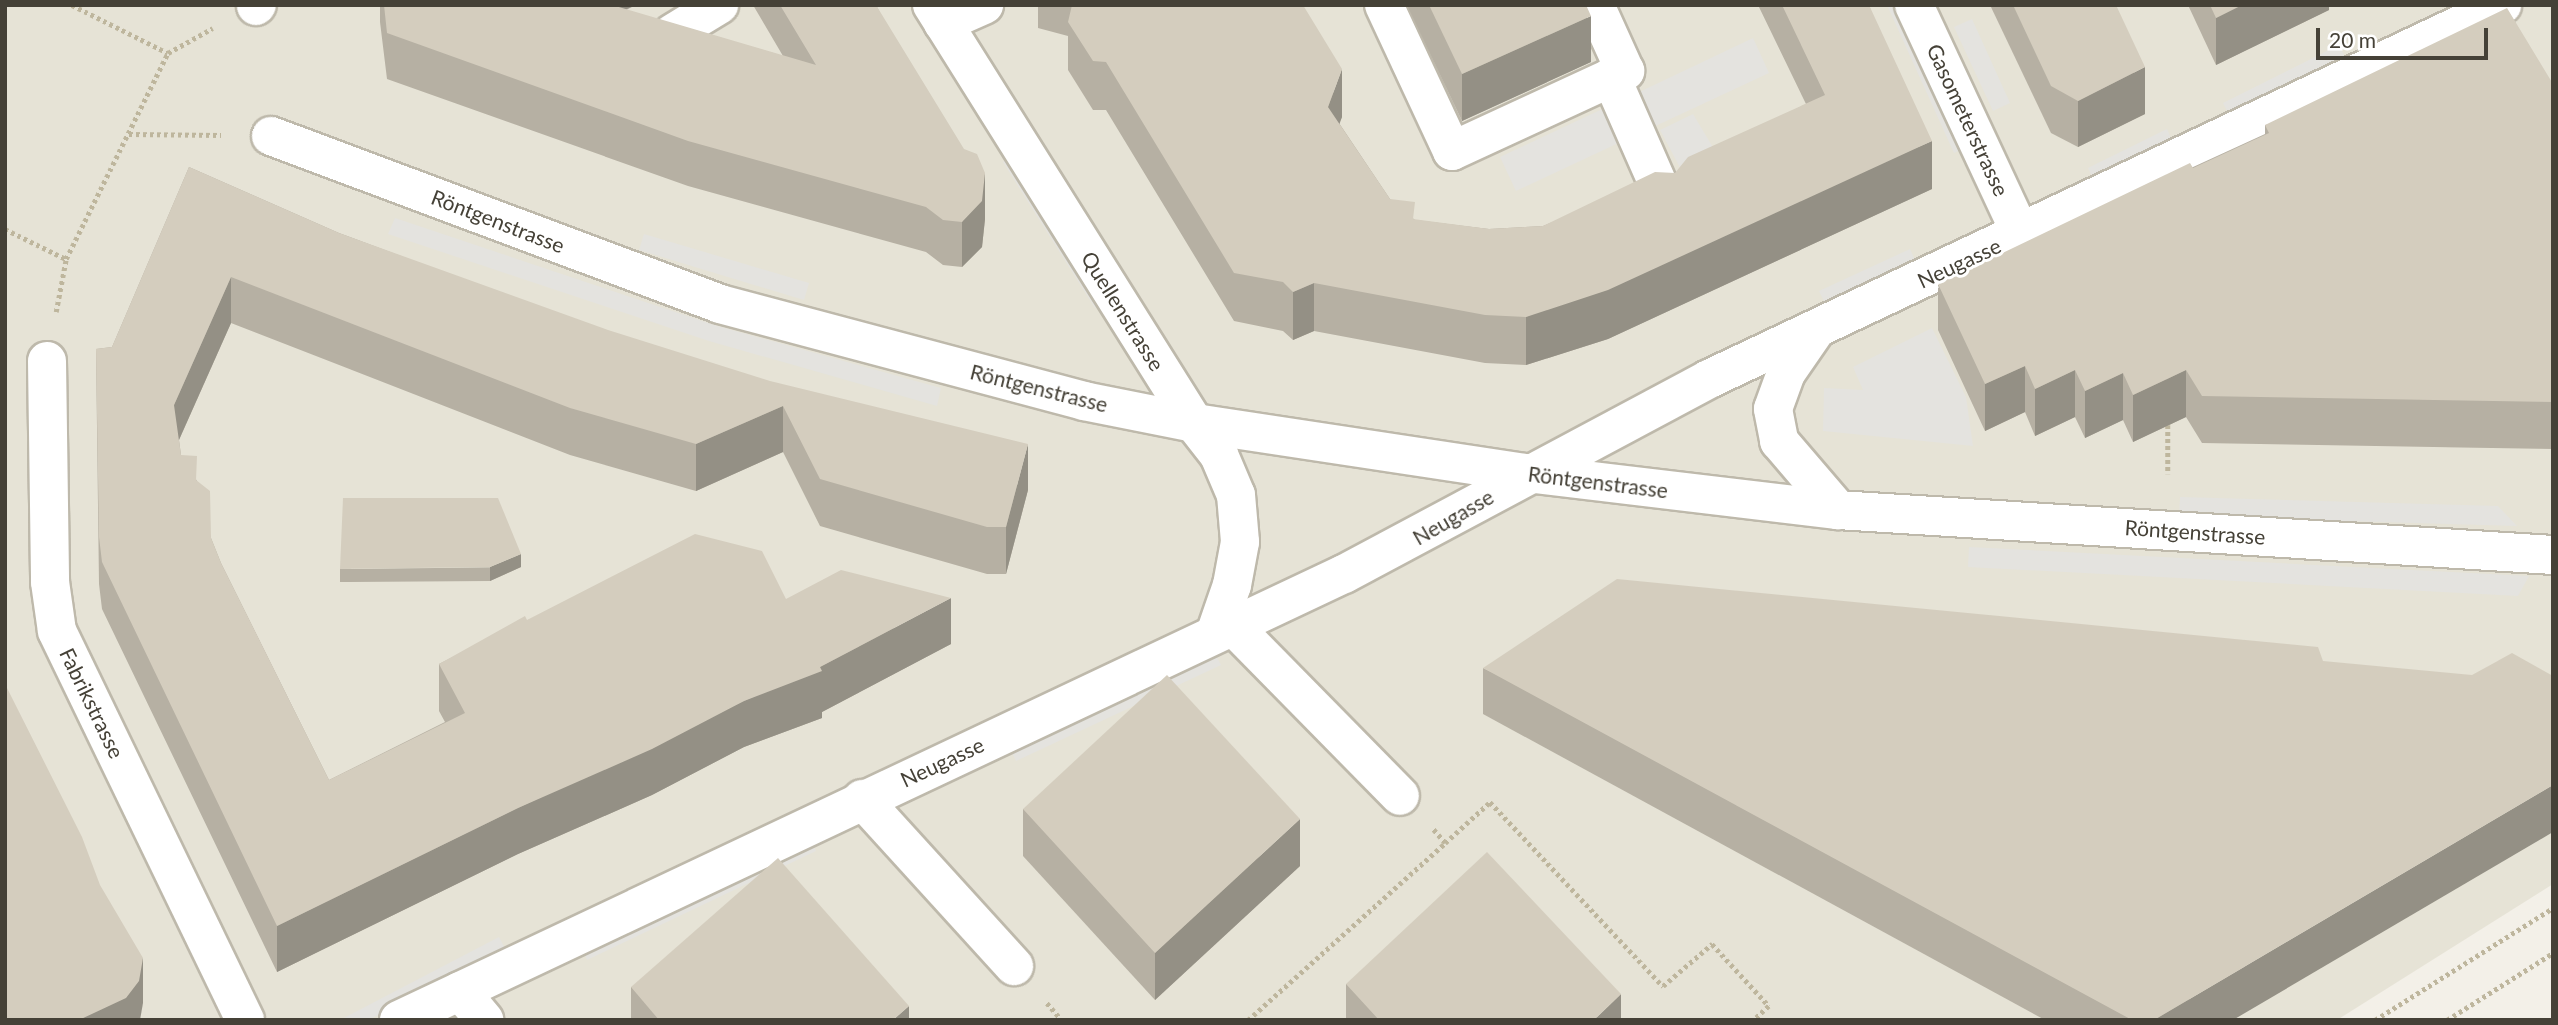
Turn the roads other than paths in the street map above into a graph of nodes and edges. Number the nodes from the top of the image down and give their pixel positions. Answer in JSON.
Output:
{"nodes":[{"id":1,"x":719,"y":5,"type":"edge"},
{"id":2,"x":985,"y":5,"type":"edge"},
{"id":3,"x":1595,"y":5,"type":"edge"},
{"id":4,"x":1914,"y":5,"type":"edge"},
{"id":5,"x":2502,"y":5,"type":"edge"},
{"id":6,"x":1366,"y":7,"type":"edge"},
{"id":7,"x":938,"y":14,"type":"edge"},
{"id":8,"x":673,"y":33,"type":"edge"},
{"id":9,"x":1611,"y":77,"type":"junction"},
{"id":10,"x":271,"y":136,"type":"road end"},
{"id":11,"x":1666,"y":202,"type":"edge"},
{"id":12,"x":2021,"y":234,"type":"junction"},
{"id":13,"x":1815,"y":331,"type":"junction"},
{"id":14,"x":47,"y":360,"type":"dead end"},
{"id":15,"x":1194,"y":423,"type":"junction"},
{"id":16,"x":1527,"y":473,"type":"junction"},
{"id":17,"x":1838,"y":510,"type":"junction"},
{"id":18,"x":2553,"y":555,"type":"edge"},
{"id":19,"x":1224,"y":630,"type":"junction"},
{"id":20,"x":1400,"y":796,"type":"road end"},
{"id":21,"x":862,"y":799,"type":"junction"},
{"id":22,"x":1014,"y":966,"type":"dead end"},
{"id":23,"x":460,"y":991,"type":"junction"},
{"id":24,"x":245,"y":1020,"type":"edge"},
{"id":25,"x":399,"y":1020,"type":"edge"},
{"id":26,"x":484,"y":1020,"type":"edge"}],
"edges":[{"from":1,"to":8,"type":"street"},
{"from":2,"to":7,"type":"street"},
{"from":3,"to":9,"type":"street"},
{"from":4,"to":12,"type":"street","name":"Gasometerstrasse"},
{"from":5,"to":12,"type":"street","name":"Neugasse"},
{"from":6,"to":9,"type":"street"},
{"from":7,"to":15,"type":"street","name":"Quellenstrasse"},
{"from":9,"to":11,"type":"street"},
{"from":10,"to":15,"type":"street","name":"Röntgenstrasse"},
{"from":12,"to":13,"type":"street","name":"Neugasse"},
{"from":13,"to":16,"type":"street","name":"Neugasse"},
{"from":13,"to":17,"type":"street"},
{"from":14,"to":24,"type":"street","name":"Fabrikstrasse"},
{"from":15,"to":16,"type":"street","name":"Röntgenstrasse"},
{"from":15,"to":19,"type":"street","name":"Quellenstrasse"},
{"from":16,"to":17,"type":"street","name":"Röntgenstrasse"},
{"from":16,"to":19,"type":"street","name":"Neugasse"},
{"from":17,"to":18,"type":"street","name":"Röntgenstrasse"},
{"from":19,"to":20,"type":"street"},
{"from":19,"to":21,"type":"street","name":"Neugasse"},
{"from":21,"to":22,"type":"street"},
{"from":21,"to":23,"type":"street","name":"Neugasse"},
{"from":23,"to":25,"type":"street","name":"Neugasse"},
{"from":23,"to":26,"type":"street"}]}
